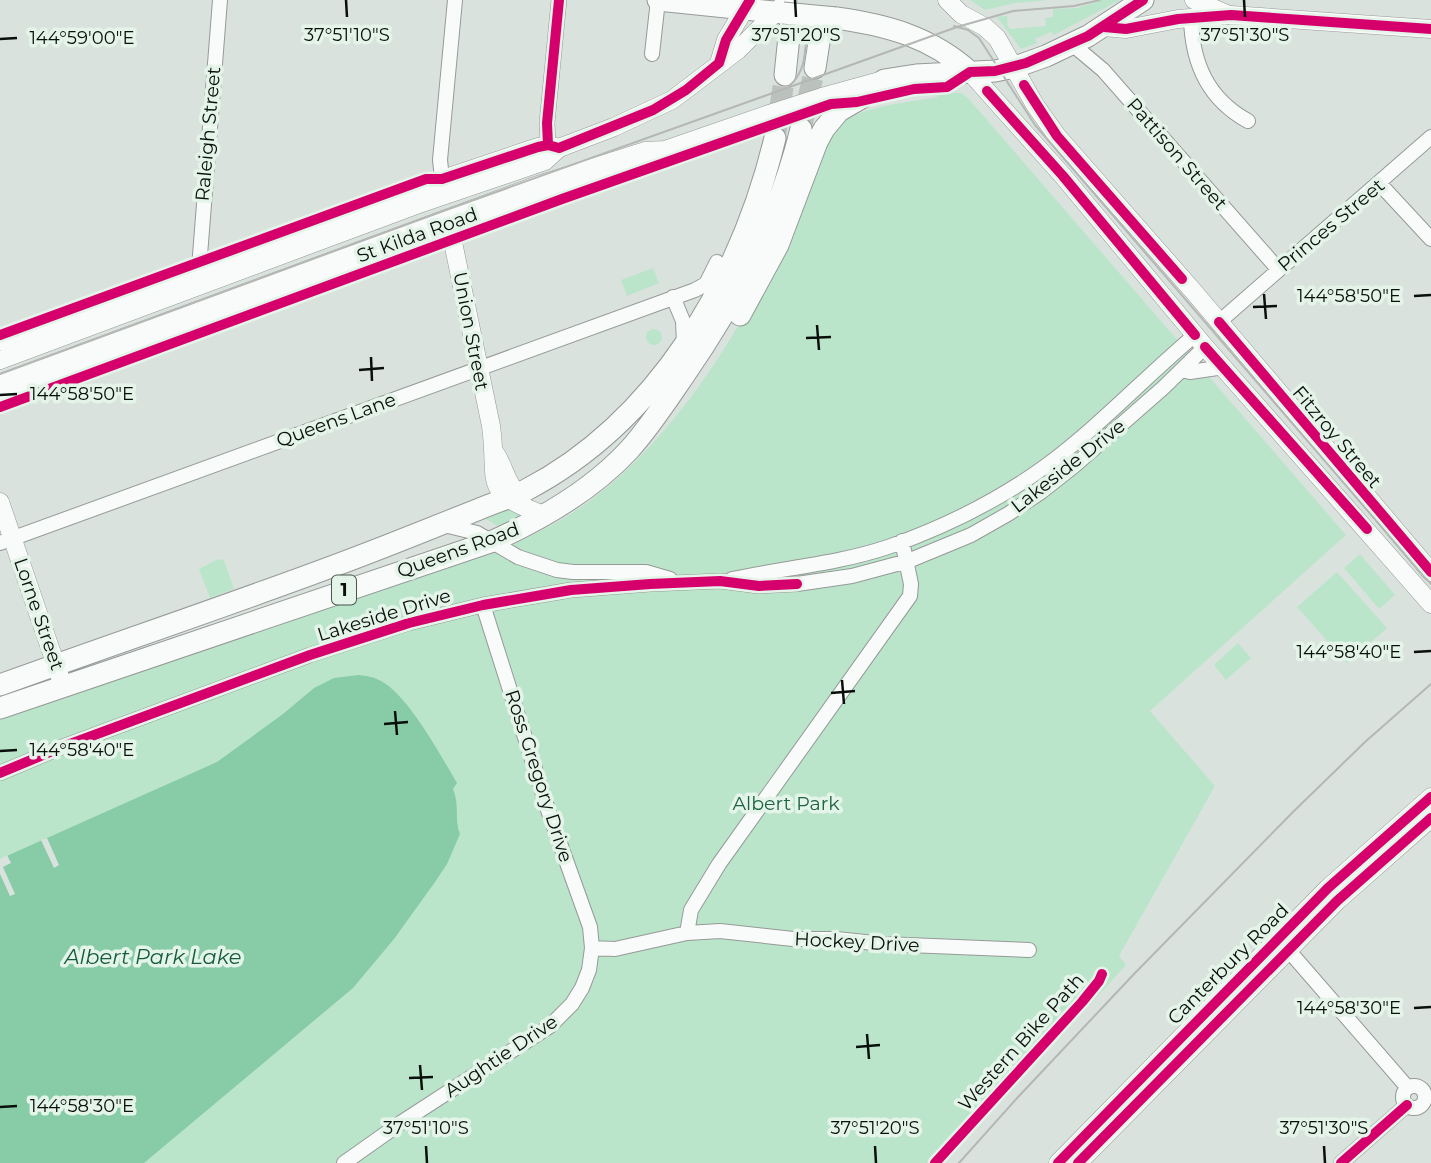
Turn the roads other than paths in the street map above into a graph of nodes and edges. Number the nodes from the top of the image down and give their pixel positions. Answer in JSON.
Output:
{"nodes":[{"id":1,"x":220,"y":0,"type":"edge"},
{"id":2,"x":455,"y":0,"type":"edge"},
{"id":3,"x":559,"y":0,"type":"edge"},
{"id":4,"x":658,"y":0,"type":"edge"},
{"id":5,"x":947,"y":0,"type":"edge"},
{"id":6,"x":1143,"y":0,"type":"edge"},
{"id":7,"x":1194,"y":0,"type":"edge"},
{"id":8,"x":748,"y":5,"type":"edge"},
{"id":9,"x":781,"y":9,"type":"edge"},
{"id":10,"x":1231,"y":15,"type":"junction"},
{"id":11,"x":1191,"y":18,"type":"junction"},
{"id":12,"x":828,"y":24,"type":"junction"},
{"id":13,"x":1104,"y":27,"type":"junction"},
{"id":14,"x":1431,"y":29,"type":"edge"},
{"id":15,"x":1072,"y":44,"type":"junction"},
{"id":16,"x":652,"y":54,"type":"dead end"},
{"id":17,"x":719,"y":63,"type":"junction"},
{"id":18,"x":1015,"y":67,"type":"junction"},
{"id":19,"x":815,"y":68,"type":"tunnel mouth"},
{"id":20,"x":970,"y":72,"type":"junction"},
{"id":21,"x":785,"y":75,"type":"tunnel mouth"},
{"id":22,"x":884,"y":80,"type":"junction"},
{"id":23,"x":1248,"y":121,"type":"dead end"},
{"id":24,"x":802,"y":129,"type":"tunnel mouth"},
{"id":25,"x":1431,"y":137,"type":"edge"},
{"id":26,"x":775,"y":138,"type":"tunnel mouth"},
{"id":27,"x":554,"y":146,"type":"junction"},
{"id":28,"x":1380,"y":183,"type":"junction"},
{"id":29,"x":443,"y":187,"type":"junction"},
{"id":30,"x":450,"y":226,"type":"junction"},
{"id":31,"x":1431,"y":239,"type":"edge"},
{"id":32,"x":238,"y":254,"type":"junction"},
{"id":33,"x":717,"y":262,"type":"dead end"},
{"id":34,"x":199,"y":268,"type":"junction"},
{"id":35,"x":1278,"y":269,"type":"junction"},
{"id":36,"x":232,"y":274,"type":"junction"},
{"id":37,"x":673,"y":297,"type":"junction"},
{"id":38,"x":1219,"y":323,"type":"junction"},
{"id":39,"x":0,"y":341,"type":"edge"},
{"id":40,"x":1200,"y":341,"type":"junction"},
{"id":41,"x":684,"y":345,"type":"junction"},
{"id":42,"x":0,"y":360,"type":"edge"},
{"id":43,"x":1224,"y":367,"type":"junction"},
{"id":44,"x":478,"y":368,"type":"junction"},
{"id":45,"x":1183,"y":370,"type":"junction"},
{"id":46,"x":0,"y":383,"type":"edge"},
{"id":47,"x":0,"y":398,"type":"edge"},
{"id":48,"x":629,"y":450,"type":"junction"},
{"id":49,"x":513,"y":496,"type":"junction"},
{"id":50,"x":0,"y":502,"type":"edge"},
{"id":51,"x":544,"y":515,"type":"junction"},
{"id":52,"x":444,"y":524,"type":"junction"},
{"id":53,"x":7,"y":541,"type":"edge"},
{"id":54,"x":493,"y":541,"type":"junction"},
{"id":55,"x":902,"y":541,"type":"junction"},
{"id":56,"x":908,"y":561,"type":"junction"},
{"id":57,"x":1431,"y":572,"type":"edge"},
{"id":58,"x":720,"y":581,"type":"junction"},
{"id":59,"x":680,"y":582,"type":"junction"},
{"id":60,"x":1431,"y":604,"type":"edge"},
{"id":61,"x":483,"y":605,"type":"junction"},
{"id":62,"x":104,"y":649,"type":"junction"},
{"id":63,"x":56,"y":665,"type":"junction"},
{"id":64,"x":111,"y":671,"type":"junction"},
{"id":65,"x":0,"y":685,"type":"edge"},
{"id":66,"x":64,"y":687,"type":"junction"},
{"id":67,"x":0,"y":708,"type":"edge"},
{"id":68,"x":0,"y":773,"type":"edge"},
{"id":69,"x":1431,"y":797,"type":"edge"},
{"id":70,"x":1431,"y":818,"type":"edge"},
{"id":71,"x":687,"y":933,"type":"junction"},
{"id":72,"x":1283,"y":945,"type":"junction"},
{"id":73,"x":592,"y":948,"type":"junction"},
{"id":74,"x":1029,"y":950,"type":"dead end"},
{"id":75,"x":1408,"y":1088,"type":"junction"},
{"id":76,"x":1427,"y":1098,"type":"edge"},
{"id":77,"x":1407,"y":1105,"type":"junction"},
{"id":78,"x":344,"y":1163,"type":"edge"},
{"id":79,"x":1058,"y":1163,"type":"edge"},
{"id":80,"x":1078,"y":1163,"type":"edge"},
{"id":81,"x":1341,"y":1163,"type":"edge"}],
"edges":[{"from":1,"to":34,"type":"street","name":"Raleigh Street"},
{"from":2,"to":29,"type":"street","name":"Union Street"},
{"from":3,"to":27,"type":"street"},
{"from":4,"to":8,"type":"highway"},
{"from":4,"to":16,"type":"street"},
{"from":5,"to":18,"type":"main road","name":"Fitzroy Street"},
{"from":6,"to":13,"type":"highway","name":"St Kilda Road"},
{"from":7,"to":10,"type":"main road"},
{"from":8,"to":9,"type":"highway"},
{"from":8,"to":17,"type":"main road"},
{"from":9,"to":12,"type":"highway","bridge":true},
{"from":9,"to":17,"type":"main road","name":"St Kilda Road"},
{"from":9,"to":21,"type":"highway"},
{"from":10,"to":11,"type":"main road"},
{"from":10,"to":14,"type":"main road"},
{"from":11,"to":13,"type":"main road"},
{"from":11,"to":23,"type":"street"},
{"from":12,"to":19,"type":"highway"},
{"from":12,"to":20,"type":"highway"},
{"from":13,"to":15,"type":"highway","name":"St Kilda Road"},
{"from":15,"to":18,"type":"highway","name":"St Kilda Road"},
{"from":15,"to":35,"type":"street","name":"Pattison Street"},
{"from":17,"to":27,"type":"main road","name":"St Kilda Road"},
{"from":18,"to":20,"type":"highway","name":"St Kilda Road"},
{"from":18,"to":38,"type":"main road","name":"Fitzroy Street"},
{"from":20,"to":22,"type":"highway","name":"St Kilda Road"},
{"from":20,"to":40,"type":"main road","name":"Fitzroy Street"},
{"from":22,"to":30,"type":"main road","name":"St Kilda Road","bridge":true},
{"from":22,"to":48,"type":"highway"},
{"from":24,"to":48,"type":"highway","name":"Queens Road","number":"1"},
{"from":25,"to":28,"type":"street","name":"Princes Street"},
{"from":26,"to":41,"type":"highway","name":"Queens Road","number":"1"},
{"from":27,"to":29,"type":"main road","name":"St Kilda Road"},
{"from":28,"to":31,"type":"street"},
{"from":28,"to":35,"type":"street","name":"Princes Street"},
{"from":29,"to":30,"type":"main road","name":"Union Street"},
{"from":29,"to":32,"type":"main road","name":"St Kilda Road"},
{"from":29,"to":36,"type":"main road","name":"St Kilda Road"},
{"from":30,"to":44,"type":"main road","name":"Union Street"},
{"from":30,"to":46,"type":"main road","name":"St Kilda Road"},
{"from":30,"to":47,"type":"main road","name":"St Kilda Road"},
{"from":32,"to":34,"type":"main road","name":"St Kilda Road"},
{"from":32,"to":36,"type":"main road"},
{"from":33,"to":37,"type":"street","name":"Queens Lane"},
{"from":34,"to":39,"type":"main road","name":"St Kilda Road"},
{"from":35,"to":38,"type":"street","name":"Princes Street"},
{"from":36,"to":42,"type":"main road","name":"St Kilda Road"},
{"from":37,"to":41,"type":"street"},
{"from":37,"to":44,"type":"street","name":"Queens Lane"},
{"from":38,"to":40,"type":"main road","name":"Lakeside Drive"},
{"from":38,"to":57,"type":"main road","name":"Fitzroy Street"},
{"from":40,"to":43,"type":"main road","name":"Fitzroy Street"},
{"from":40,"to":45,"type":"street","name":"Lakeside Drive"},
{"from":40,"to":55,"type":"street","name":"Lakeside Drive"},
{"from":41,"to":49,"type":"highway","name":"Queens Road","number":"1"},
{"from":43,"to":45,"type":"street"},
{"from":43,"to":60,"type":"main road","name":"Fitzroy Street"},
{"from":44,"to":49,"type":"main road","name":"Union Street"},
{"from":44,"to":53,"type":"street","name":"Queens Lane"},
{"from":45,"to":56,"type":"street","name":"Lakeside Drive"},
{"from":48,"to":51,"type":"highway","name":"Queens Road","number":"1"},
{"from":49,"to":51,"type":"main road"},
{"from":49,"to":52,"type":"highway","name":"Queens Road","number":"1"},
{"from":50,"to":53,"type":"main road","name":"Lorne Street"},
{"from":51,"to":54,"type":"highway","name":"Queens Road","number":"1"},
{"from":52,"to":54,"type":"street"},
{"from":52,"to":62,"type":"highway","name":"Queens Road","number":"1"},
{"from":53,"to":63,"type":"main road","name":"Lorne Street"},
{"from":54,"to":59,"type":"street"},
{"from":54,"to":64,"type":"highway","name":"Queens Road","number":"1"},
{"from":55,"to":56,"type":"street"},
{"from":55,"to":58,"type":"street","name":"Lakeside Drive"},
{"from":56,"to":58,"type":"street","name":"Lakeside Drive"},
{"from":56,"to":71,"type":"street"},
{"from":58,"to":59,"type":"street","name":"Lakeside Drive"},
{"from":59,"to":61,"type":"street","name":"Lakeside Drive"},
{"from":61,"to":68,"type":"street","name":"Lakeside Drive"},
{"from":61,"to":73,"type":"street","name":"Ross Gregory Drive"},
{"from":62,"to":63,"type":"highway","name":"Queens Road","number":"1"},
{"from":62,"to":64,"type":"highway"},
{"from":63,"to":65,"type":"highway","name":"Queens Road","number":"1"},
{"from":63,"to":66,"type":"main road","name":"Lorne Street"},
{"from":64,"to":66,"type":"highway","name":"Queens Road","number":"1"},
{"from":66,"to":67,"type":"highway","name":"Queens Road","number":"1"},
{"from":69,"to":72,"type":"main road","name":"Canterbury Road"},
{"from":70,"to":72,"type":"main road","name":"Canterbury Road"},
{"from":71,"to":73,"type":"street","name":"Hockey Drive"},
{"from":71,"to":74,"type":"street","name":"Hockey Drive"},
{"from":72,"to":75,"type":"street"},
{"from":72,"to":79,"type":"main road","name":"Canterbury Road"},
{"from":72,"to":80,"type":"main road","name":"Canterbury Road"},
{"from":73,"to":78,"type":"street","name":"Aughtie Drive"},
{"from":75,"to":76,"type":"street"},
{"from":75,"to":77,"type":"street"},
{"from":76,"to":77,"type":"street"},
{"from":77,"to":81,"type":"street"}]}
